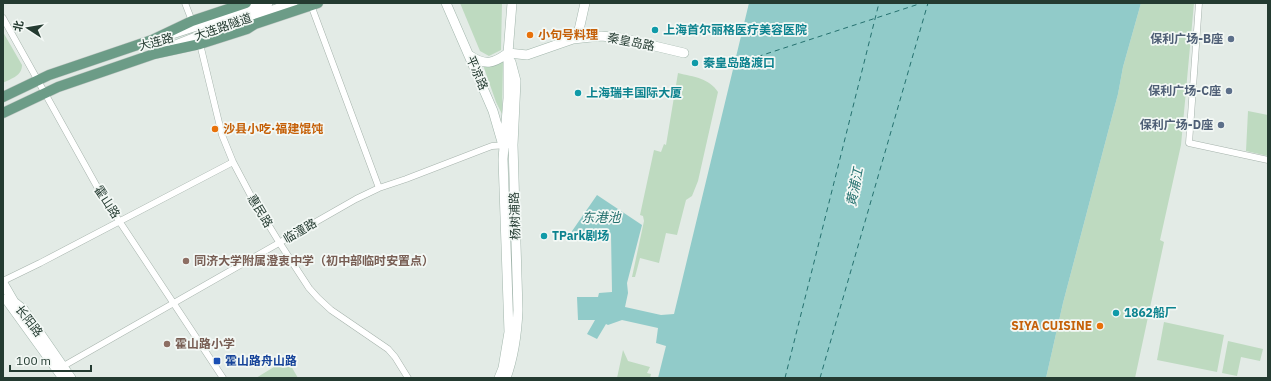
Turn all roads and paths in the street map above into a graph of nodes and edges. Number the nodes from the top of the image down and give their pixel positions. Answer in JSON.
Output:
{"nodes":[{"id":1,"x":185,"y":3,"type":"edge"},
{"id":2,"x":246,"y":3,"type":"edge"},
{"id":3,"x":268,"y":3,"type":"edge"},
{"id":4,"x":293,"y":3,"type":"edge"},
{"id":5,"x":446,"y":3,"type":"edge"},
{"id":6,"x":512,"y":3,"type":"edge"},
{"id":7,"x":585,"y":3,"type":"edge"},
{"id":8,"x":1199,"y":3,"type":"edge"},
{"id":9,"x":314,"y":4,"type":"edge"},
{"id":10,"x":3,"y":18,"type":"edge"},
{"id":11,"x":192,"y":22,"type":"junction"},
{"id":12,"x":580,"y":37,"type":"junction"},
{"id":13,"x":152,"y":40,"type":"junction"},
{"id":14,"x":200,"y":44,"type":"junction"},
{"id":15,"x":508,"y":53,"type":"junction"},
{"id":16,"x":684,"y":53,"type":"dead end"},
{"id":17,"x":154,"y":54,"type":"junction"},
{"id":18,"x":469,"y":55,"type":"junction"},
{"id":19,"x":38,"y":80,"type":"junction"},
{"id":20,"x":45,"y":92,"type":"junction"},
{"id":21,"x":3,"y":97,"type":"edge"},
{"id":22,"x":3,"y":113,"type":"edge"},
{"id":23,"x":503,"y":145,"type":"junction"},
{"id":24,"x":513,"y":145,"type":"junction"},
{"id":25,"x":1268,"y":160,"type":"edge"},
{"id":26,"x":233,"y":162,"type":"junction"},
{"id":27,"x":379,"y":188,"type":"junction"},
{"id":28,"x":120,"y":222,"type":"junction"},
{"id":29,"x":279,"y":242,"type":"junction"},
{"id":30,"x":3,"y":282,"type":"edge"},
{"id":31,"x":3,"y":295,"type":"edge"},
{"id":32,"x":173,"y":303,"type":"junction"},
{"id":33,"x":60,"y":368,"type":"junction"},
{"id":34,"x":63,"y":378,"type":"edge"},
{"id":35,"x":71,"y":378,"type":"edge"},
{"id":36,"x":223,"y":378,"type":"edge"},
{"id":37,"x":408,"y":378,"type":"edge"},
{"id":38,"x":498,"y":378,"type":"edge"},
{"id":39,"x":506,"y":378,"type":"edge"}],
"edges":[{"from":1,"to":11,"type":"street"},
{"from":2,"to":11,"type":"main road","name":"大连路"},
{"from":3,"to":13,"type":"main road","name":"大连路隧道"},
{"from":4,"to":17,"type":"main road","name":"大连路隧道"},
{"from":5,"to":18,"type":"main road","name":"平凉路"},
{"from":6,"to":15,"type":"main road","name":"杨树浦路"},
{"from":7,"to":12,"type":"main road"},
{"from":8,"to":25,"type":"street"},
{"from":9,"to":14,"type":"main road","name":"大连路"},
{"from":9,"to":27,"type":"street"},
{"from":10,"to":19,"type":"street","name":"霍山路"},
{"from":11,"to":13,"type":"main road","name":"大连路"},
{"from":12,"to":15,"type":"main road","name":"秦皇岛路"},
{"from":12,"to":16,"type":"main road","name":"秦皇岛路"},
{"from":13,"to":19,"type":"main road","name":"大连路"},
{"from":14,"to":17,"type":"main road","name":"大连路"},
{"from":14,"to":26,"type":"street","name":"惠民路"},
{"from":15,"to":18,"type":"main road"},
{"from":15,"to":23,"type":"main road","name":"杨树浦路"},
{"from":15,"to":24,"type":"main road","name":"杨树浦路"},
{"from":17,"to":20,"type":"main road","name":"大连路"},
{"from":18,"to":23,"type":"main road","name":"平凉路"},
{"from":19,"to":20,"type":"street","name":"霍山路"},
{"from":19,"to":21,"type":"main road","name":"大连路"},
{"from":20,"to":22,"type":"main road","name":"大连路"},
{"from":20,"to":28,"type":"street","name":"霍山路"},
{"from":23,"to":24,"type":"street","name":"临潼路"},
{"from":23,"to":27,"type":"street","name":"临潼路"},
{"from":23,"to":38,"type":"main road","name":"杨树浦路"},
{"from":24,"to":39,"type":"main road","name":"杨树浦路"},
{"from":26,"to":28,"type":"street"},
{"from":26,"to":29,"type":"street","name":"惠民路"},
{"from":27,"to":29,"type":"street","name":"临潼路"},
{"from":28,"to":30,"type":"street"},
{"from":28,"to":32,"type":"street","name":"霍山路"},
{"from":29,"to":32,"type":"street","name":"临潼路"},
{"from":29,"to":37,"type":"street","name":"惠民路"},
{"from":30,"to":33,"type":"main road","name":"长阳路"},
{"from":31,"to":33,"type":"main road","name":"长阳路"},
{"from":32,"to":33,"type":"street","name":"临潼路"},
{"from":32,"to":36,"type":"street","name":"霍山路"},
{"from":33,"to":34,"type":"main road","name":"长阳路"},
{"from":33,"to":35,"type":"main road","name":"长阳路"}]}
